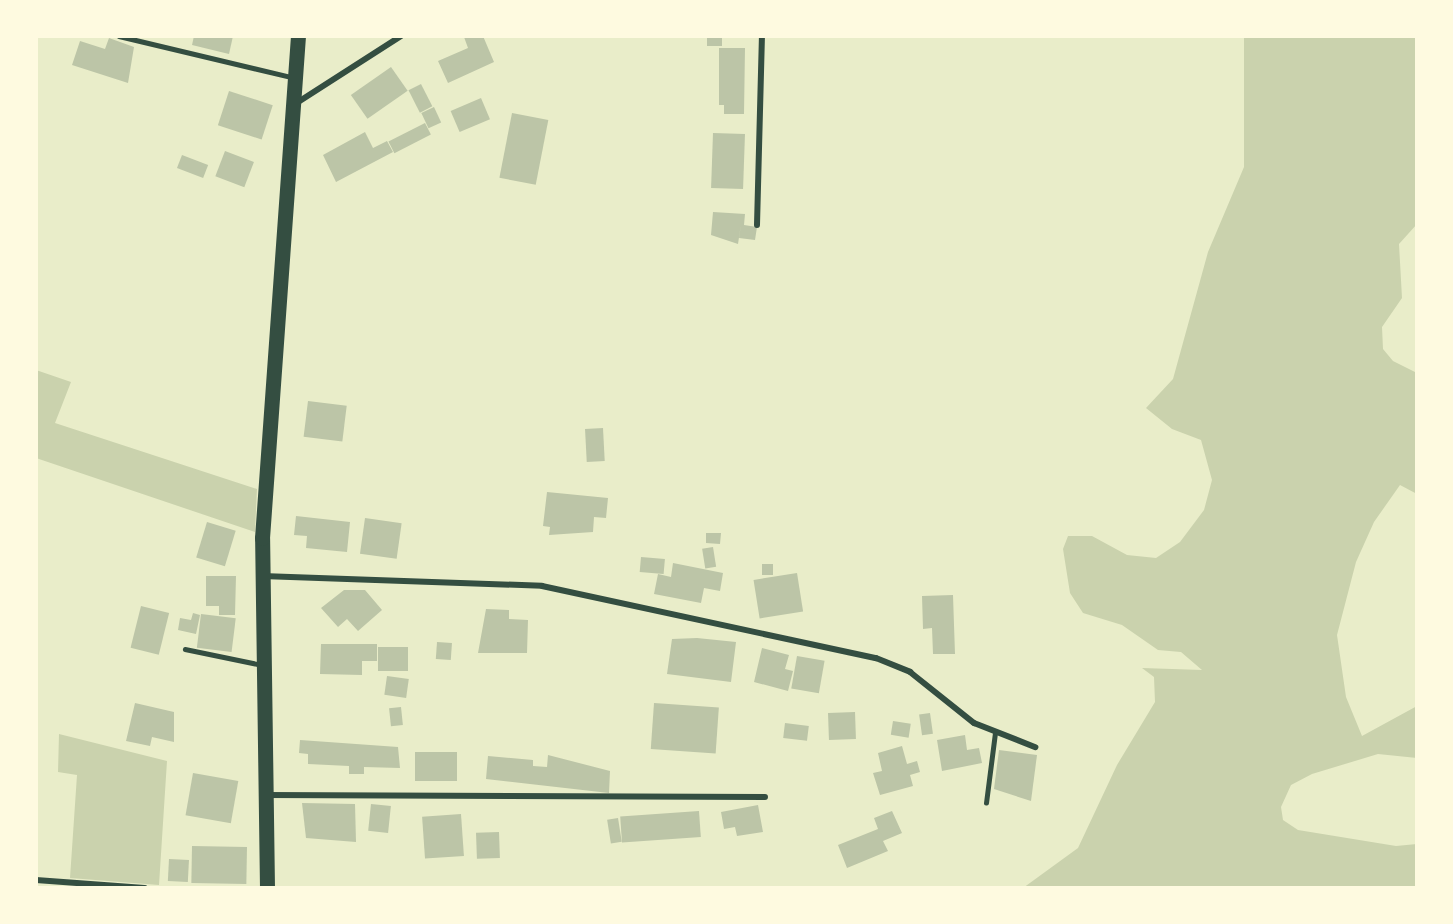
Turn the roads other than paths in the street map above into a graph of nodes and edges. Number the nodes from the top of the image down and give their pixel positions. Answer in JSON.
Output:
{"nodes":[{"id":1,"x":119,"y":36,"type":"edge"},
{"id":2,"x":298,"y":36,"type":"edge"},
{"id":3,"x":401,"y":36,"type":"edge"},
{"id":4,"x":762,"y":36,"type":"edge"},
{"id":5,"x":294,"y":78,"type":"junction"},
{"id":6,"x":293,"y":105,"type":"junction"},
{"id":7,"x":758,"y":225,"type":"dead end"},
{"id":8,"x":262,"y":576,"type":"junction"},
{"id":9,"x":185,"y":649,"type":"dead end"},
{"id":10,"x":263,"y":665,"type":"junction"},
{"id":11,"x":995,"y":733,"type":"junction"},
{"id":12,"x":1035,"y":747,"type":"dead end"},
{"id":13,"x":265,"y":795,"type":"junction"},
{"id":14,"x":765,"y":797,"type":"dead end"},
{"id":15,"x":986,"y":803,"type":"dead end"},
{"id":16,"x":36,"y":880,"type":"edge"},
{"id":17,"x":146,"y":888,"type":"edge"},
{"id":18,"x":267,"y":888,"type":"edge"}],
"edges":[{"from":1,"to":5,"type":"lane"},
{"from":2,"to":5,"type":"main road"},
{"from":3,"to":6,"type":"street"},
{"from":4,"to":7,"type":"street"},
{"from":5,"to":6,"type":"main road"},
{"from":6,"to":8,"type":"main road"},
{"from":8,"to":10,"type":"main road"},
{"from":8,"to":11,"type":"street"},
{"from":9,"to":10,"type":"lane"},
{"from":10,"to":13,"type":"main road"},
{"from":11,"to":12,"type":"street"},
{"from":11,"to":15,"type":"lane"},
{"from":13,"to":14,"type":"street"},
{"from":13,"to":18,"type":"main road"},
{"from":16,"to":17,"type":"street"}]}
